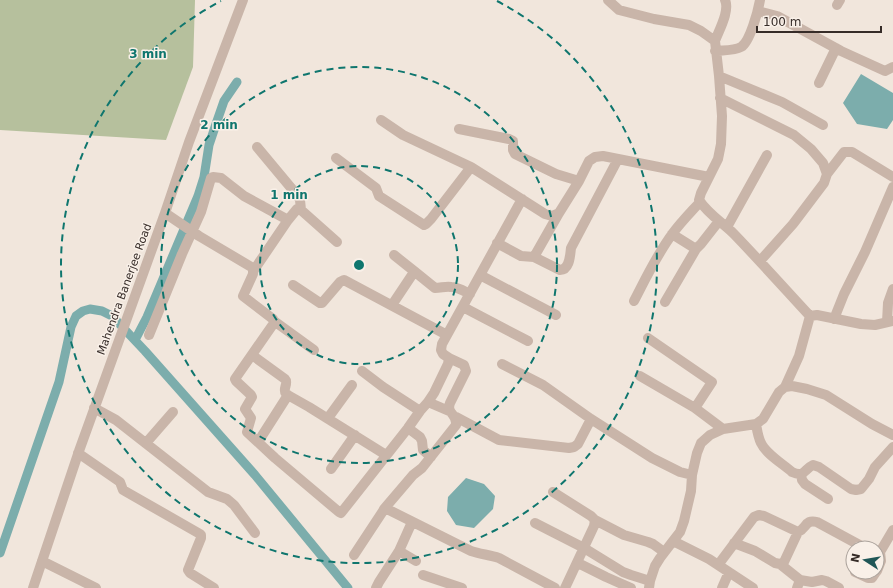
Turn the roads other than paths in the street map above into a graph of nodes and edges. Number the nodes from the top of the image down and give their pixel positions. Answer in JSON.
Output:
{"nodes":[{"id":1,"x":243,"y":0,"type":"edge"},
{"id":2,"x":608,"y":0,"type":"edge"},
{"id":3,"x":725,"y":0,"type":"edge"},
{"id":4,"x":760,"y":0,"type":"edge"},
{"id":5,"x":758,"y":11,"type":"junction"},
{"id":6,"x":715,"y":46,"type":"junction"},
{"id":7,"x":836,"y":48,"type":"junction"},
{"id":8,"x":893,"y":67,"type":"edge"},
{"id":9,"x":719,"y":76,"type":"junction"},
{"id":10,"x":819,"y":83,"type":"dead end"},
{"id":11,"x":720,"y":98,"type":"junction"},
{"id":12,"x":380,"y":120,"type":"dead end"},
{"id":13,"x":823,"y":125,"type":"dead end"},
{"id":14,"x":459,"y":129,"type":"dead end"},
{"id":15,"x":257,"y":147,"type":"dead end"},
{"id":16,"x":767,"y":155,"type":"dead end"},
{"id":17,"x":336,"y":158,"type":"dead end"},
{"id":18,"x":618,"y":159,"type":"junction"},
{"id":19,"x":471,"y":167,"type":"junction"},
{"id":20,"x":827,"y":174,"type":"junction"},
{"id":21,"x":709,"y":177,"type":"junction"},
{"id":22,"x":893,"y":177,"type":"edge"},
{"id":23,"x":579,"y":181,"type":"junction"},
{"id":24,"x":893,"y":187,"type":"edge"},
{"id":25,"x":522,"y":199,"type":"junction"},
{"id":26,"x":700,"y":202,"type":"junction"},
{"id":27,"x":301,"y":210,"type":"junction"},
{"id":28,"x":165,"y":213,"type":"junction"},
{"id":29,"x":558,"y":213,"type":"junction"},
{"id":30,"x":288,"y":220,"type":"junction"},
{"id":31,"x":723,"y":224,"type":"junction"},
{"id":32,"x":191,"y":231,"type":"junction"},
{"id":33,"x":672,"y":234,"type":"junction"},
{"id":34,"x":337,"y":242,"type":"dead end"},
{"id":35,"x":497,"y":243,"type":"junction"},
{"id":36,"x":696,"y":249,"type":"junction"},
{"id":37,"x":394,"y":255,"type":"dead end"},
{"id":38,"x":534,"y":257,"type":"junction"},
{"id":39,"x":760,"y":261,"type":"junction"},
{"id":40,"x":254,"y":270,"type":"junction"},
{"id":41,"x":414,"y":271,"type":"junction"},
{"id":42,"x":480,"y":275,"type":"junction"},
{"id":43,"x":293,"y":285,"type":"dead end"},
{"id":44,"x":893,"y":289,"type":"edge"},
{"id":45,"x":470,"y":294,"type":"junction"},
{"id":46,"x":634,"y":301,"type":"dead end"},
{"id":47,"x":665,"y":302,"type":"dead end"},
{"id":48,"x":392,"y":305,"type":"junction"},
{"id":49,"x":462,"y":307,"type":"junction"},
{"id":50,"x":556,"y":315,"type":"dead end"},
{"id":51,"x":810,"y":316,"type":"junction"},
{"id":52,"x":834,"y":319,"type":"junction"},
{"id":53,"x":274,"y":321,"type":"junction"},
{"id":54,"x":890,"y":322,"type":"edge"},
{"id":55,"x":149,"y":335,"type":"dead end"},
{"id":56,"x":447,"y":335,"type":"junction"},
{"id":57,"x":648,"y":338,"type":"dead end"},
{"id":58,"x":528,"y":341,"type":"dead end"},
{"id":59,"x":314,"y":350,"type":"dead end"},
{"id":60,"x":252,"y":355,"type":"junction"},
{"id":61,"x":449,"y":358,"type":"junction"},
{"id":62,"x":502,"y":364,"type":"dead end"},
{"id":63,"x":362,"y":371,"type":"dead end"},
{"id":64,"x":640,"y":376,"type":"dead end"},
{"id":65,"x":352,"y":385,"type":"dead end"},
{"id":66,"x":785,"y":387,"type":"junction"},
{"id":67,"x":288,"y":395,"type":"junction"},
{"id":68,"x":428,"y":402,"type":"junction"},
{"id":69,"x":94,"y":408,"type":"junction"},
{"id":70,"x":695,"y":408,"type":"junction"},
{"id":71,"x":420,"y":411,"type":"junction"},
{"id":72,"x":173,"y":412,"type":"dead end"},
{"id":73,"x":452,"y":414,"type":"junction"},
{"id":74,"x":328,"y":418,"type":"junction"},
{"id":75,"x":591,"y":418,"type":"junction"},
{"id":76,"x":756,"y":424,"type":"junction"},
{"id":77,"x":408,"y":428,"type":"junction"},
{"id":78,"x":723,"y":430,"type":"junction"},
{"id":79,"x":355,"y":435,"type":"junction"},
{"id":80,"x":893,"y":435,"type":"edge"},
{"id":81,"x":258,"y":442,"type":"junction"},
{"id":82,"x":146,"y":443,"type":"junction"},
{"id":83,"x":893,"y":446,"type":"edge"},
{"id":84,"x":78,"y":453,"type":"junction"},
{"id":85,"x":386,"y":455,"type":"junction"},
{"id":86,"x":430,"y":457,"type":"junction"},
{"id":87,"x":331,"y":469,"type":"dead end"},
{"id":88,"x":802,"y":474,"type":"junction"},
{"id":89,"x":692,"y":475,"type":"junction"},
{"id":90,"x":553,"y":492,"type":"dead end"},
{"id":91,"x":828,"y":499,"type":"dead end"},
{"id":92,"x":384,"y":509,"type":"junction"},
{"id":93,"x":595,"y":520,"type":"junction"},
{"id":94,"x":412,"y":522,"type":"junction"},
{"id":95,"x":535,"y":523,"type":"dead end"},
{"id":96,"x":893,"y":530,"type":"edge"},
{"id":97,"x":255,"y":532,"type":"dead end"},
{"id":98,"x":798,"y":532,"type":"junction"},
{"id":99,"x":850,"y":540,"type":"edge"},
{"id":100,"x":673,"y":541,"type":"junction"},
{"id":101,"x":734,"y":543,"type":"junction"},
{"id":102,"x":885,"y":543,"type":"edge"},
{"id":103,"x":584,"y":548,"type":"junction"},
{"id":104,"x":399,"y":551,"type":"junction"},
{"id":105,"x":664,"y":552,"type":"junction"},
{"id":106,"x":354,"y":555,"type":"dead end"},
{"id":107,"x":42,"y":561,"type":"junction"},
{"id":108,"x":416,"y":561,"type":"dead end"},
{"id":109,"x":578,"y":563,"type":"junction"},
{"id":110,"x":780,"y":564,"type":"junction"},
{"id":111,"x":718,"y":565,"type":"junction"},
{"id":112,"x":729,"y":572,"type":"junction"},
{"id":113,"x":423,"y":575,"type":"dead end"},
{"id":114,"x":799,"y":584,"type":"edge"},
{"id":115,"x":650,"y":585,"type":"edge"},
{"id":116,"x":33,"y":588,"type":"edge"},
{"id":117,"x":96,"y":588,"type":"edge"},
{"id":118,"x":214,"y":588,"type":"edge"},
{"id":119,"x":376,"y":588,"type":"edge"},
{"id":120,"x":462,"y":588,"type":"edge"},
{"id":121,"x":556,"y":588,"type":"edge"},
{"id":122,"x":565,"y":588,"type":"edge"},
{"id":123,"x":631,"y":588,"type":"edge"},
{"id":124,"x":722,"y":588,"type":"edge"},
{"id":125,"x":753,"y":588,"type":"edge"},
{"id":126,"x":839,"y":588,"type":"edge"}],
"edges":[{"from":1,"to":28,"type":"street","name":"Mahendra Banerjee Road"},
{"from":2,"to":6,"type":"street"},
{"from":3,"to":6,"type":"street"},
{"from":4,"to":5,"type":"street"},
{"from":5,"to":6,"type":"street"},
{"from":5,"to":7,"type":"street"},
{"from":6,"to":9,"type":"street"},
{"from":7,"to":8,"type":"street"},
{"from":7,"to":10,"type":"street"},
{"from":9,"to":11,"type":"street"},
{"from":9,"to":13,"type":"street"},
{"from":11,"to":20,"type":"street"},
{"from":11,"to":21,"type":"street"},
{"from":12,"to":19,"type":"street"},
{"from":14,"to":23,"type":"street"},
{"from":15,"to":27,"type":"street"},
{"from":16,"to":31,"type":"street"},
{"from":17,"to":19,"type":"street"},
{"from":18,"to":21,"type":"street"},
{"from":18,"to":23,"type":"street"},
{"from":18,"to":38,"type":"street"},
{"from":19,"to":25,"type":"street"},
{"from":20,"to":22,"type":"street"},
{"from":20,"to":39,"type":"street"},
{"from":21,"to":26,"type":"street"},
{"from":23,"to":29,"type":"street"},
{"from":24,"to":52,"type":"street"},
{"from":25,"to":29,"type":"street"},
{"from":25,"to":35,"type":"street"},
{"from":26,"to":31,"type":"street"},
{"from":26,"to":33,"type":"street"},
{"from":27,"to":30,"type":"street"},
{"from":27,"to":34,"type":"street"},
{"from":28,"to":32,"type":"street"},
{"from":28,"to":69,"type":"street","name":"Mahendra Banerjee Road"},
{"from":29,"to":38,"type":"street"},
{"from":30,"to":32,"type":"street"},
{"from":30,"to":40,"type":"street"},
{"from":31,"to":36,"type":"street"},
{"from":31,"to":39,"type":"street"},
{"from":32,"to":40,"type":"street"},
{"from":32,"to":55,"type":"street"},
{"from":33,"to":36,"type":"street"},
{"from":33,"to":46,"type":"street"},
{"from":35,"to":38,"type":"street"},
{"from":35,"to":42,"type":"street"},
{"from":36,"to":47,"type":"street"},
{"from":37,"to":41,"type":"street"},
{"from":39,"to":51,"type":"street"},
{"from":40,"to":53,"type":"street"},
{"from":41,"to":45,"type":"street"},
{"from":41,"to":48,"type":"street"},
{"from":42,"to":45,"type":"street"},
{"from":42,"to":50,"type":"street"},
{"from":43,"to":48,"type":"street"},
{"from":44,"to":54,"type":"street"},
{"from":45,"to":49,"type":"street"},
{"from":48,"to":56,"type":"street"},
{"from":49,"to":56,"type":"street"},
{"from":49,"to":58,"type":"street"},
{"from":51,"to":52,"type":"street"},
{"from":51,"to":66,"type":"street"},
{"from":52,"to":54,"type":"street"},
{"from":53,"to":59,"type":"street"},
{"from":53,"to":60,"type":"street"},
{"from":56,"to":61,"type":"street"},
{"from":57,"to":70,"type":"street"},
{"from":60,"to":67,"type":"street"},
{"from":60,"to":81,"type":"street"},
{"from":61,"to":68,"type":"street"},
{"from":61,"to":73,"type":"street"},
{"from":62,"to":75,"type":"street"},
{"from":63,"to":71,"type":"street"},
{"from":64,"to":70,"type":"street"},
{"from":65,"to":74,"type":"street"},
{"from":66,"to":76,"type":"street"},
{"from":66,"to":80,"type":"street"},
{"from":67,"to":74,"type":"street"},
{"from":67,"to":81,"type":"street"},
{"from":68,"to":71,"type":"street"},
{"from":68,"to":73,"type":"street"},
{"from":69,"to":82,"type":"street"},
{"from":69,"to":84,"type":"street","name":"Mahendra Banerjee Road"},
{"from":70,"to":78,"type":"street"},
{"from":71,"to":77,"type":"street"},
{"from":72,"to":82,"type":"street"},
{"from":73,"to":75,"type":"street"},
{"from":73,"to":86,"type":"street"},
{"from":74,"to":79,"type":"street"},
{"from":75,"to":89,"type":"street"},
{"from":76,"to":78,"type":"street"},
{"from":76,"to":88,"type":"street"},
{"from":77,"to":85,"type":"street"},
{"from":77,"to":86,"type":"street"},
{"from":78,"to":89,"type":"street"},
{"from":79,"to":85,"type":"street"},
{"from":79,"to":87,"type":"street"},
{"from":81,"to":85,"type":"street"},
{"from":82,"to":97,"type":"street"},
{"from":83,"to":88,"type":"street"},
{"from":84,"to":107,"type":"street","name":"Mahendra Banerjee Road"},
{"from":84,"to":118,"type":"street"},
{"from":86,"to":92,"type":"street"},
{"from":88,"to":91,"type":"street"},
{"from":89,"to":100,"type":"street"},
{"from":90,"to":93,"type":"street"},
{"from":92,"to":94,"type":"street"},
{"from":92,"to":106,"type":"street"},
{"from":93,"to":103,"type":"street"},
{"from":93,"to":105,"type":"street"},
{"from":94,"to":104,"type":"street"},
{"from":94,"to":121,"type":"street"},
{"from":95,"to":103,"type":"street"},
{"from":96,"to":102,"type":"street"},
{"from":98,"to":99,"type":"street"},
{"from":98,"to":101,"type":"street"},
{"from":98,"to":110,"type":"street"},
{"from":100,"to":105,"type":"street"},
{"from":100,"to":111,"type":"street"},
{"from":101,"to":110,"type":"street"},
{"from":101,"to":111,"type":"street"},
{"from":103,"to":109,"type":"street"},
{"from":103,"to":115,"type":"street"},
{"from":104,"to":108,"type":"street"},
{"from":104,"to":119,"type":"street"},
{"from":105,"to":115,"type":"street"},
{"from":107,"to":116,"type":"street","name":"Mahendra Banerjee Road"},
{"from":107,"to":117,"type":"street"},
{"from":109,"to":122,"type":"street"},
{"from":109,"to":123,"type":"street"},
{"from":110,"to":114,"type":"street"},
{"from":111,"to":112,"type":"street"},
{"from":112,"to":124,"type":"street"},
{"from":112,"to":125,"type":"street"},
{"from":113,"to":120,"type":"street"},
{"from":114,"to":126,"type":"street"}]}
